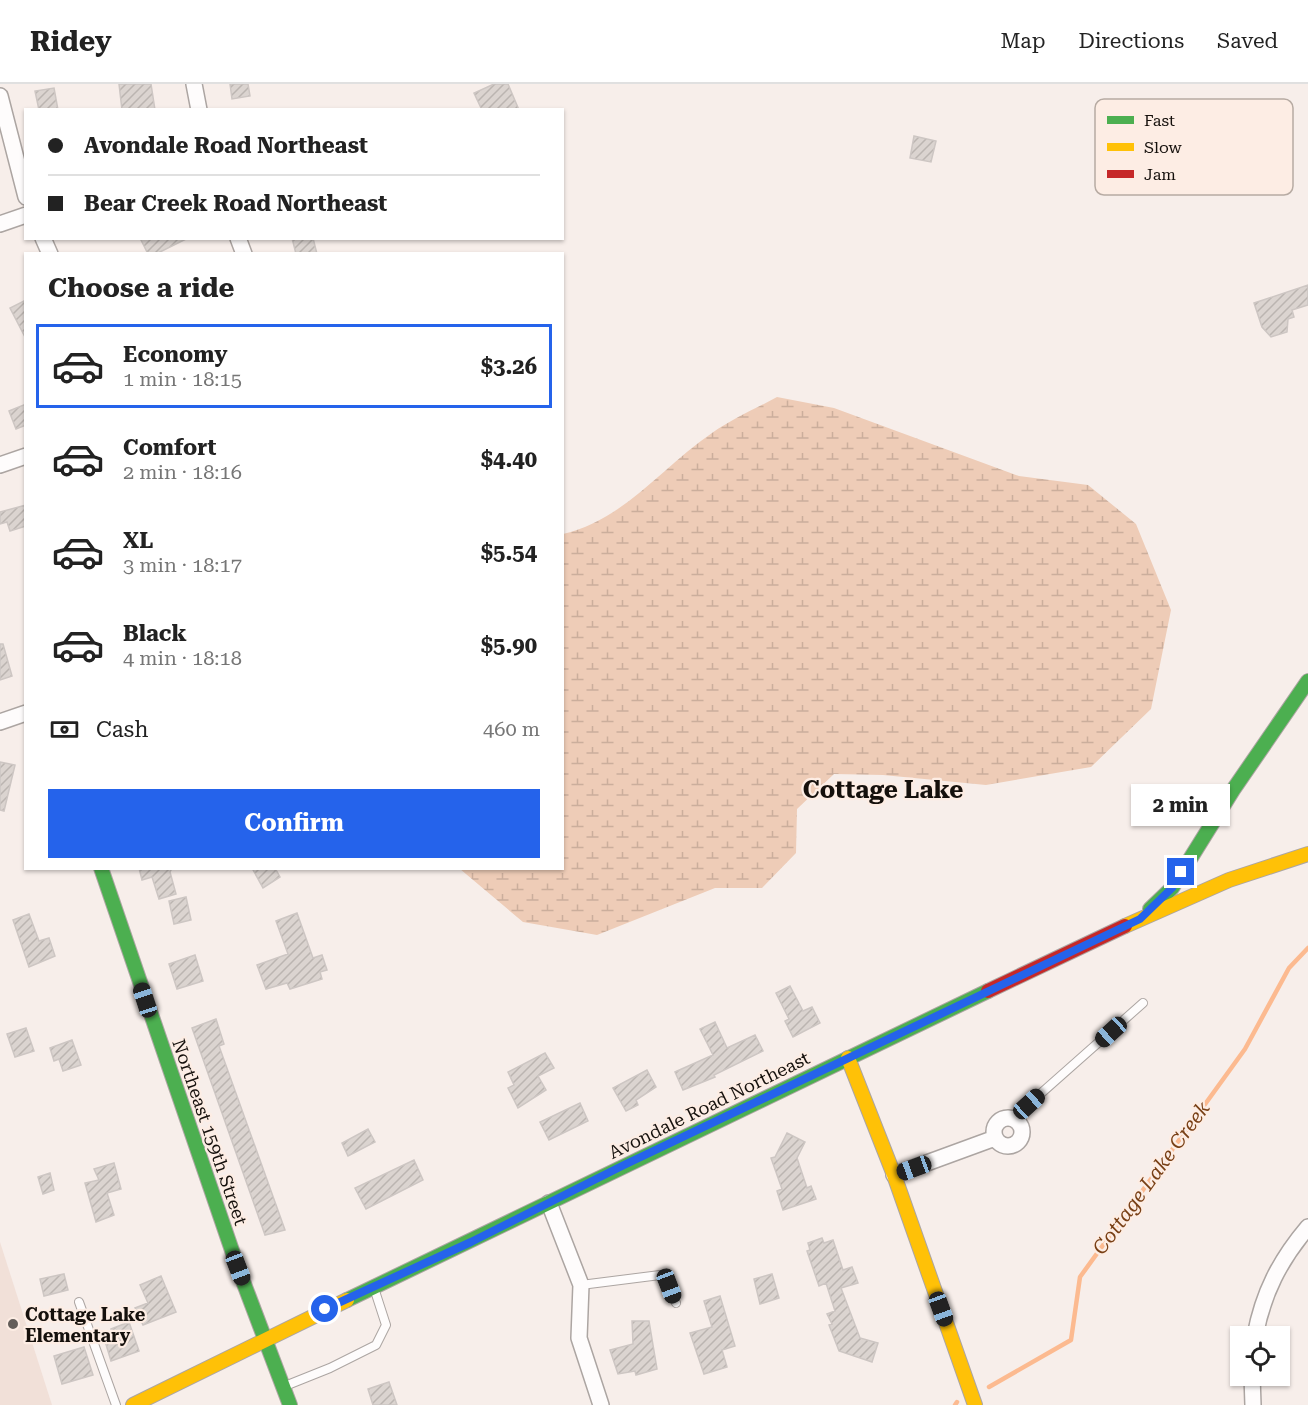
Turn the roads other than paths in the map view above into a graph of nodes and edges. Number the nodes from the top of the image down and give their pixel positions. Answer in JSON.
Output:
{"nodes":[{"id":1,"x":194,"y":84,"type":"edge"},
{"id":2,"x":0,"y":96,"type":"edge"},
{"id":3,"x":199,"y":108,"type":"edge"},
{"id":4,"x":24,"y":188,"type":"edge"},
{"id":5,"x":24,"y":216,"type":"edge"},
{"id":6,"x":0,"y":224,"type":"edge"},
{"id":7,"x":24,"y":457,"type":"edge"},
{"id":8,"x":0,"y":465,"type":"edge"},
{"id":9,"x":1308,"y":681,"type":"edge"},
{"id":10,"x":24,"y":713,"type":"edge"},
{"id":11,"x":0,"y":722,"type":"edge"},
{"id":12,"x":1308,"y":854,"type":"edge"},
{"id":13,"x":102,"y":870,"type":"edge"},
{"id":14,"x":1140,"y":919,"type":"junction"},
{"id":15,"x":1143,"y":1003,"type":"dead end"},
{"id":16,"x":848,"y":1058,"type":"junction"},
{"id":17,"x":1012,"y":1119,"type":"junction"},
{"id":18,"x":995,"y":1138,"type":"junction"},
{"id":19,"x":894,"y":1175,"type":"junction"},
{"id":20,"x":549,"y":1203,"type":"junction"},
{"id":21,"x":1308,"y":1227,"type":"edge"},
{"id":22,"x":581,"y":1285,"type":"junction"},
{"id":23,"x":373,"y":1287,"type":"junction"},
{"id":24,"x":80,"y":1302,"type":"dead end"},
{"id":25,"x":676,"y":1303,"type":"dead end"},
{"id":26,"x":1257,"y":1326,"type":"edge"},
{"id":27,"x":266,"y":1338,"type":"junction"},
{"id":28,"x":1252,"y":1386,"type":"edge"},
{"id":29,"x":283,"y":1387,"type":"junction"},
{"id":30,"x":116,"y":1405,"type":"edge"},
{"id":31,"x":133,"y":1405,"type":"edge"},
{"id":32,"x":290,"y":1405,"type":"edge"},
{"id":33,"x":601,"y":1405,"type":"edge"},
{"id":34,"x":975,"y":1405,"type":"edge"},
{"id":35,"x":1253,"y":1405,"type":"edge"}],
"edges":[{"from":1,"to":3,"type":"street"},
{"from":2,"to":4,"type":"street"},
{"from":5,"to":6,"type":"street"},
{"from":7,"to":8,"type":"street"},
{"from":9,"to":14,"type":"main road"},
{"from":10,"to":11,"type":"street"},
{"from":12,"to":14,"type":"main road","name":"Avondale Road Northeast"},
{"from":13,"to":27,"type":"main road","name":"Northeast 159th Street"},
{"from":14,"to":16,"type":"main road","name":"Avondale Road Northeast"},
{"from":15,"to":17,"type":"lane"},
{"from":16,"to":19,"type":"main road"},
{"from":16,"to":20,"type":"main road","name":"Avondale Road Northeast"},
{"from":17,"to":18,"type":"street"},
{"from":17,"to":18,"type":"street"},
{"from":18,"to":19,"type":"street"},
{"from":19,"to":34,"type":"main road"},
{"from":20,"to":22,"type":"street"},
{"from":20,"to":23,"type":"main road","name":"Avondale Road Northeast"},
{"from":21,"to":26,"type":"street"},
{"from":22,"to":25,"type":"lane"},
{"from":22,"to":33,"type":"street"},
{"from":23,"to":27,"type":"main road","name":"Avondale Road Northeast"},
{"from":23,"to":29,"type":"lane"},
{"from":24,"to":30,"type":"lane"},
{"from":27,"to":29,"type":"main road","name":"Northeast 159th Street"},
{"from":27,"to":31,"type":"main road","name":"Avondale Road Northeast"},
{"from":28,"to":35,"type":"street"},
{"from":29,"to":32,"type":"main road","name":"Northeast 159th Street"}]}
